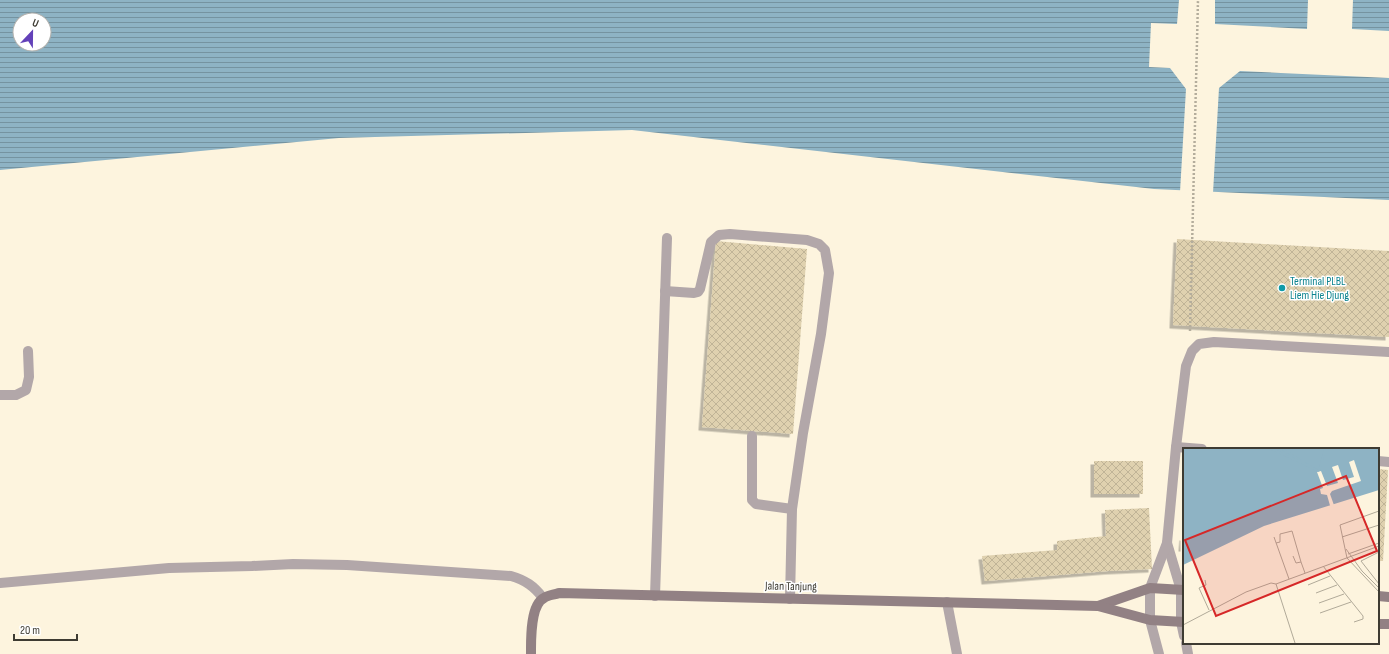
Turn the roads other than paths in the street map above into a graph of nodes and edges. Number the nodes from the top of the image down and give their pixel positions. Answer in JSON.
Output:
{"nodes":[{"id":1,"x":667,"y":238,"type":"dead end"},
{"id":2,"x":665,"y":291,"type":"junction"},
{"id":3,"x":28,"y":351,"type":"dead end"},
{"id":4,"x":1389,"y":352,"type":"edge"},
{"id":5,"x":0,"y":395,"type":"edge"},
{"id":6,"x":752,"y":436,"type":"dead end"},
{"id":7,"x":1176,"y":447,"type":"junction"},
{"id":8,"x":1189,"y":448,"type":"edge"},
{"id":9,"x":1379,"y":461,"type":"edge"},
{"id":10,"x":1389,"y":462,"type":"edge"},
{"id":11,"x":792,"y":508,"type":"junction"},
{"id":12,"x":1167,"y":543,"type":"junction"},
{"id":13,"x":0,"y":583,"type":"edge"},
{"id":14,"x":1150,"y":588,"type":"junction"},
{"id":15,"x":1182,"y":590,"type":"edge"},
{"id":16,"x":655,"y":596,"type":"junction"},
{"id":17,"x":1379,"y":596,"type":"edge"},
{"id":18,"x":1389,"y":597,"type":"edge"},
{"id":19,"x":543,"y":598,"type":"junction"},
{"id":20,"x":790,"y":598,"type":"junction"},
{"id":21,"x":947,"y":602,"type":"junction"},
{"id":22,"x":1098,"y":606,"type":"junction"},
{"id":23,"x":1150,"y":620,"type":"junction"},
{"id":24,"x":1182,"y":622,"type":"edge"},
{"id":25,"x":1186,"y":644,"type":"edge"},
{"id":26,"x":531,"y":654,"type":"edge"},
{"id":27,"x":957,"y":654,"type":"edge"},
{"id":28,"x":1159,"y":654,"type":"edge"},
{"id":29,"x":1188,"y":654,"type":"edge"}],
"edges":[{"from":1,"to":2,"type":"street"},
{"from":2,"to":11,"type":"street"},
{"from":2,"to":16,"type":"street"},
{"from":3,"to":5,"type":"street"},
{"from":4,"to":7,"type":"street"},
{"from":6,"to":11,"type":"street"},
{"from":7,"to":8,"type":"street"},
{"from":7,"to":12,"type":"street"},
{"from":9,"to":10,"type":"street"},
{"from":11,"to":20,"type":"street"},
{"from":12,"to":14,"type":"street"},
{"from":12,"to":15,"type":"street"},
{"from":13,"to":19,"type":"street"},
{"from":14,"to":15,"type":"street"},
{"from":14,"to":22,"type":"street"},
{"from":14,"to":23,"type":"street"},
{"from":15,"to":24,"type":"street"},
{"from":16,"to":19,"type":"street","name":"Jalan Tanjung"},
{"from":16,"to":20,"type":"street","name":"Jalan Tanjung"},
{"from":17,"to":18,"type":"street"},
{"from":19,"to":26,"type":"street"},
{"from":20,"to":21,"type":"street","name":"Jalan Tanjung"},
{"from":21,"to":22,"type":"street","name":"Jalan Tanjung"},
{"from":21,"to":27,"type":"street"},
{"from":22,"to":23,"type":"street"},
{"from":23,"to":24,"type":"street"},
{"from":23,"to":28,"type":"street"},
{"from":25,"to":29,"type":"street"}]}
